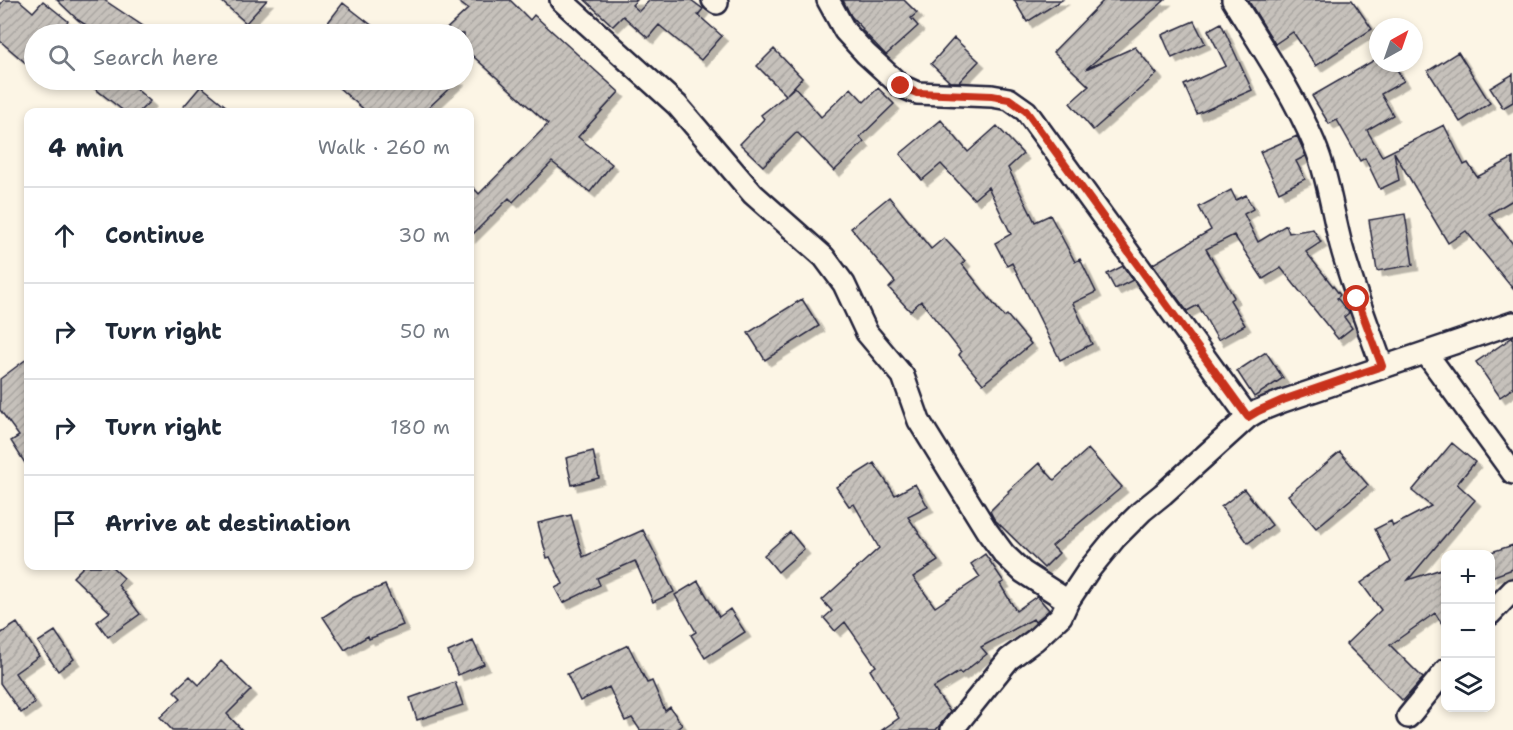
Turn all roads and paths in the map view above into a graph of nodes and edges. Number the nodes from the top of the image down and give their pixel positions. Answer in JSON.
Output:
{"nodes":[{"id":1,"x":561,"y":0,"type":"edge"},
{"id":2,"x":828,"y":0,"type":"edge"},
{"id":3,"x":1233,"y":0,"type":"edge"},
{"id":4,"x":1513,"y":323,"type":"edge"},
{"id":5,"x":1426,"y":353,"type":"junction"},
{"id":6,"x":1382,"y":366,"type":"junction"},
{"id":7,"x":1248,"y":417,"type":"junction"},
{"id":8,"x":1513,"y":473,"type":"edge"},
{"id":9,"x":1513,"y":590,"type":"edge"},
{"id":10,"x":1068,"y":601,"type":"junction"},
{"id":11,"x":1495,"y":610,"type":"edge"},
{"id":12,"x":1441,"y":676,"type":"edge"},
{"id":13,"x":1408,"y":717,"type":"dead end"},
{"id":14,"x":952,"y":730,"type":"edge"}],
"edges":[{"from":1,"to":10,"type":"street"},
{"from":2,"to":7,"type":"street"},
{"from":3,"to":6,"type":"street"},
{"from":4,"to":5,"type":"street"},
{"from":5,"to":6,"type":"street"},
{"from":5,"to":8,"type":"street"},
{"from":6,"to":7,"type":"street"},
{"from":7,"to":10,"type":"street"},
{"from":9,"to":11,"type":"street"},
{"from":10,"to":14,"type":"street"},
{"from":12,"to":13,"type":"street"}]}
